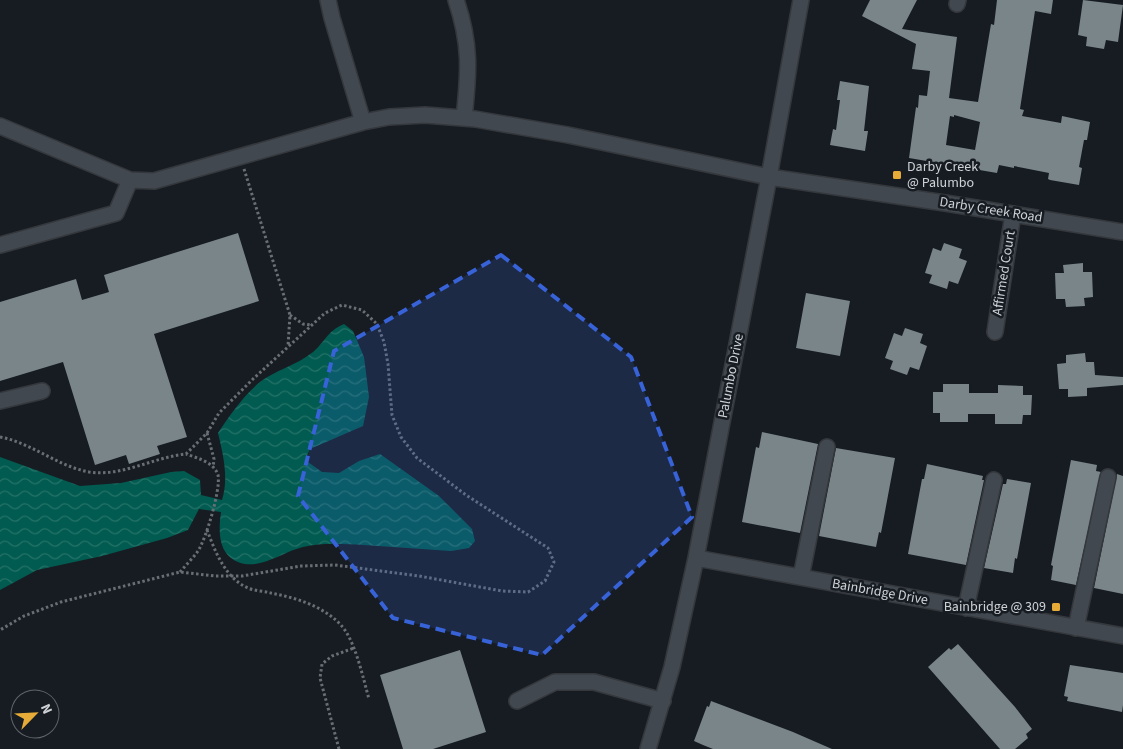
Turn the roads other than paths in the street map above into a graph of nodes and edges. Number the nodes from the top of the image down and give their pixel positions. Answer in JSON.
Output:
{"nodes":[{"id":1,"x":328,"y":0,"type":"edge"},
{"id":2,"x":456,"y":0,"type":"edge"},
{"id":3,"x":801,"y":0,"type":"edge"},
{"id":4,"x":464,"y":118,"type":"junction"},
{"id":5,"x":363,"y":122,"type":"junction"},
{"id":6,"x":0,"y":126,"type":"edge"},
{"id":7,"x":769,"y":178,"type":"junction"},
{"id":8,"x":130,"y":180,"type":"junction"},
{"id":9,"x":1014,"y":214,"type":"junction"},
{"id":10,"x":1123,"y":232,"type":"edge"},
{"id":11,"x":0,"y":245,"type":"edge"},
{"id":12,"x":995,"y":332,"type":"dead end"},
{"id":13,"x":42,"y":391,"type":"dead end"},
{"id":14,"x":0,"y":401,"type":"edge"},
{"id":15,"x":827,"y":447,"type":"dead end"},
{"id":16,"x":1108,"y":477,"type":"dead end"},
{"id":17,"x":994,"y":480,"type":"dead end"},
{"id":18,"x":696,"y":558,"type":"junction"},
{"id":19,"x":801,"y":577,"type":"junction"},
{"id":20,"x":966,"y":608,"type":"junction"},
{"id":21,"x":1076,"y":628,"type":"junction"},
{"id":22,"x":1123,"y":636,"type":"edge"},
{"id":23,"x":517,"y":701,"type":"dead end"},
{"id":24,"x":663,"y":701,"type":"junction"},
{"id":25,"x":648,"y":749,"type":"edge"}],
"edges":[{"from":1,"to":5,"type":"street"},
{"from":2,"to":4,"type":"street"},
{"from":3,"to":7,"type":"street","name":"Palumbo Drive"},
{"from":4,"to":5,"type":"street","name":"Darby Creek Road"},
{"from":4,"to":7,"type":"street","name":"Darby Creek Road"},
{"from":5,"to":8,"type":"street","name":"Darby Creek Road"},
{"from":6,"to":8,"type":"street"},
{"from":7,"to":9,"type":"street","name":"Darby Creek Road"},
{"from":7,"to":18,"type":"street","name":"Palumbo Drive"},
{"from":8,"to":11,"type":"street"},
{"from":9,"to":10,"type":"street","name":"Darby Creek Road"},
{"from":9,"to":12,"type":"street","name":"Affirmed Court"},
{"from":13,"to":14,"type":"street"},
{"from":15,"to":19,"type":"street"},
{"from":16,"to":21,"type":"street"},
{"from":17,"to":20,"type":"street"},
{"from":18,"to":19,"type":"street","name":"Bainbridge Drive"},
{"from":18,"to":24,"type":"street","name":"Palumbo Drive"},
{"from":19,"to":20,"type":"street","name":"Bainbridge Drive"},
{"from":20,"to":21,"type":"street","name":"Bainbridge Drive"},
{"from":21,"to":22,"type":"street","name":"Bainbridge Drive"},
{"from":23,"to":24,"type":"street"},
{"from":24,"to":25,"type":"street","name":"Palumbo Drive"}]}
